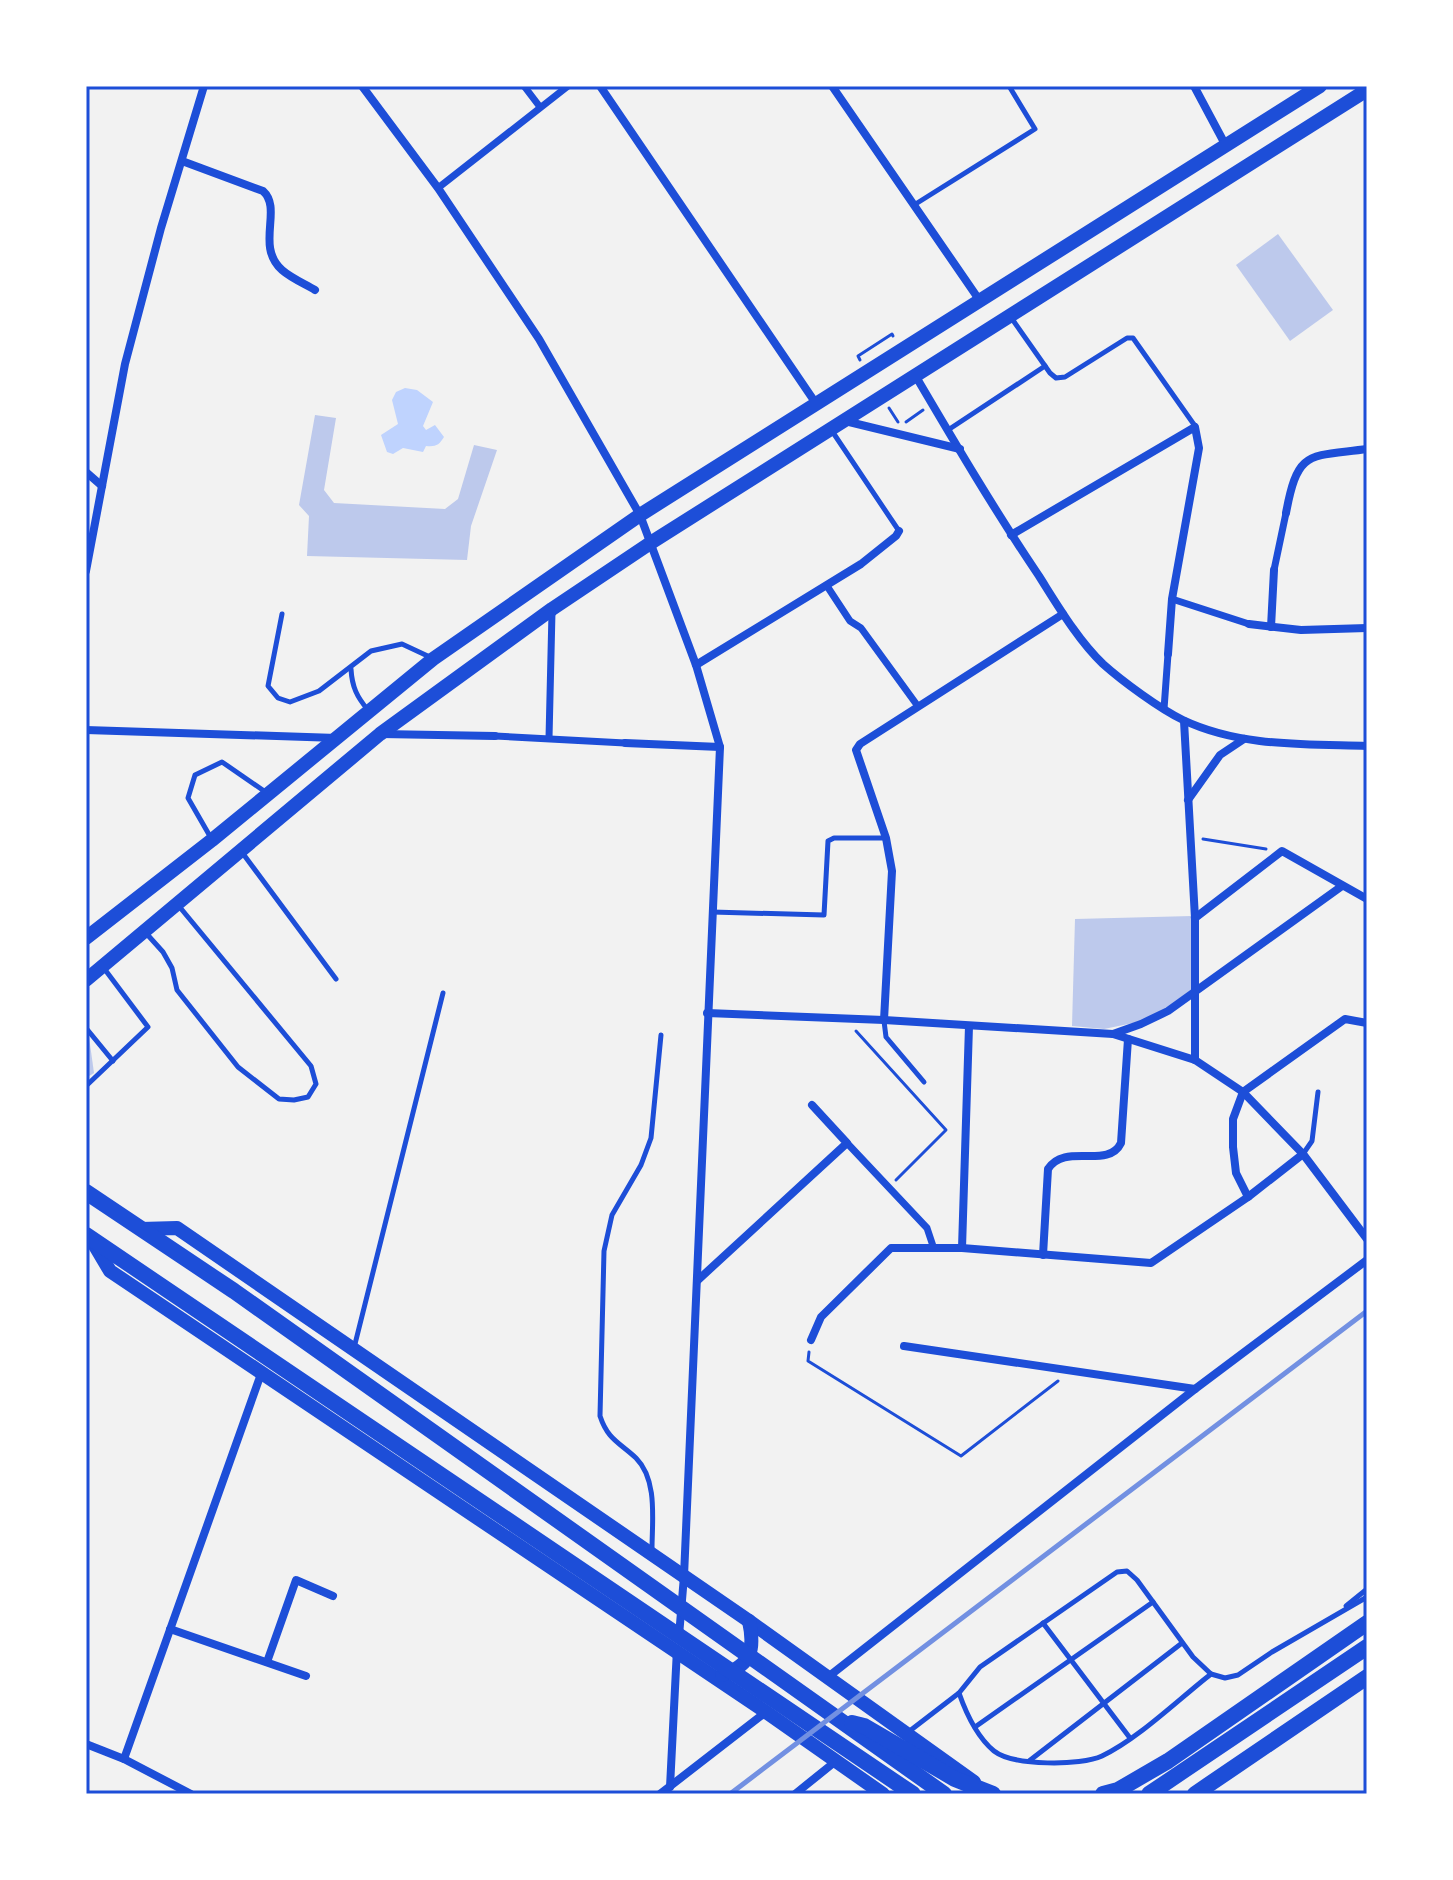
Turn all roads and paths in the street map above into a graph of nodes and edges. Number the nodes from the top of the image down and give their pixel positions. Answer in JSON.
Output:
{"nodes":[{"id":1,"x":204,"y":86,"type":"edge"},
{"id":2,"x":524,"y":86,"type":"edge"},
{"id":3,"x":568,"y":86,"type":"edge"},
{"id":4,"x":600,"y":86,"type":"edge"},
{"id":5,"x":832,"y":86,"type":"edge"},
{"id":6,"x":1009,"y":86,"type":"edge"},
{"id":7,"x":1194,"y":86,"type":"edge"},
{"id":8,"x":1320,"y":86,"type":"edge"},
{"id":9,"x":367,"y":88,"type":"edge"},
{"id":10,"x":1367,"y":90,"type":"edge"},
{"id":11,"x":540,"y":107,"type":"junction"},
{"id":12,"x":1226,"y":146,"type":"junction"},
{"id":13,"x":182,"y":161,"type":"junction"},
{"id":14,"x":438,"y":188,"type":"junction"},
{"id":15,"x":914,"y":205,"type":"junction"},
{"id":16,"x":315,"y":290,"type":"dead end"},
{"id":17,"x":980,"y":301,"type":"junction"},
{"id":18,"x":1010,"y":315,"type":"junction"},
{"id":19,"x":892,"y":334,"type":"dead end"},
{"id":20,"x":858,"y":356,"type":"dead end"},
{"id":21,"x":1045,"y":366,"type":"junction"},
{"id":22,"x":915,"y":375,"type":"junction"},
{"id":23,"x":817,"y":405,"type":"junction"},
{"id":24,"x":924,"y":410,"type":"dead end"},
{"id":25,"x":845,"y":421,"type":"junction"},
{"id":26,"x":900,"y":426,"type":"dead end"},
{"id":27,"x":1195,"y":427,"type":"junction"},
{"id":28,"x":831,"y":430,"type":"junction"},
{"id":29,"x":948,"y":430,"type":"junction"},
{"id":30,"x":960,"y":449,"type":"junction"},
{"id":31,"x":1367,"y":449,"type":"edge"},
{"id":32,"x":86,"y":472,"type":"edge"},
{"id":33,"x":102,"y":486,"type":"junction"},
{"id":34,"x":1286,"y":513,"type":"joint"},
{"id":35,"x":640,"y":515,"type":"junction"},
{"id":36,"x":899,"y":531,"type":"joint"},
{"id":37,"x":1011,"y":535,"type":"junction"},
{"id":38,"x":652,"y":542,"type":"junction"},
{"id":39,"x":1274,"y":570,"type":"joint"},
{"id":40,"x":86,"y":571,"type":"edge"},
{"id":41,"x":827,"y":586,"type":"junction"},
{"id":42,"x":1172,"y":599,"type":"junction"},
{"id":43,"x":552,"y":609,"type":"junction"},
{"id":44,"x":282,"y":614,"type":"dead end"},
{"id":45,"x":1063,"y":614,"type":"junction"},
{"id":46,"x":1249,"y":624,"type":"joint"},
{"id":47,"x":1271,"y":627,"type":"junction"},
{"id":48,"x":1367,"y":628,"type":"edge"},
{"id":49,"x":1168,"y":654,"type":"joint"},
{"id":50,"x":433,"y":659,"type":"junction"},
{"id":51,"x":696,"y":665,"type":"junction"},
{"id":52,"x":351,"y":668,"type":"junction"},
{"id":53,"x":917,"y":705,"type":"junction"},
{"id":54,"x":1164,"y":709,"type":"junction"},
{"id":55,"x":369,"y":711,"type":"junction"},
{"id":56,"x":1184,"y":721,"type":"junction"},
{"id":57,"x":86,"y":730,"type":"edge"},
{"id":58,"x":380,"y":734,"type":"junction"},
{"id":59,"x":495,"y":736,"type":"joint"},
{"id":60,"x":337,"y":738,"type":"junction"},
{"id":61,"x":549,"y":738,"type":"junction"},
{"id":62,"x":1244,"y":739,"type":"junction"},
{"id":63,"x":625,"y":743,"type":"joint"},
{"id":64,"x":1367,"y":746,"type":"edge"},
{"id":65,"x":720,"y":747,"type":"junction"},
{"id":66,"x":268,"y":793,"type":"junction"},
{"id":67,"x":1188,"y":800,"type":"junction"},
{"id":68,"x":1189,"y":837,"type":"junction"},
{"id":69,"x":886,"y":838,"type":"junction"},
{"id":70,"x":212,"y":840,"type":"junction"},
{"id":71,"x":241,"y":850,"type":"junction"},
{"id":72,"x":1282,"y":851,"type":"junction"},
{"id":73,"x":1342,"y":886,"type":"junction"},
{"id":74,"x":1367,"y":899,"type":"edge"},
{"id":75,"x":177,"y":904,"type":"junction"},
{"id":76,"x":711,"y":912,"type":"junction"},
{"id":77,"x":1195,"y":918,"type":"junction"},
{"id":78,"x":144,"y":931,"type":"junction"},
{"id":79,"x":86,"y":938,"type":"edge"},
{"id":80,"x":103,"y":966,"type":"junction"},
{"id":81,"x":336,"y":979,"type":"dead end"},
{"id":82,"x":86,"y":980,"type":"edge"},
{"id":83,"x":1195,"y":991,"type":"junction"},
{"id":84,"x":443,"y":993,"type":"dead end"},
{"id":85,"x":707,"y":1013,"type":"junction"},
{"id":86,"x":845,"y":1019,"type":"junction"},
{"id":87,"x":884,"y":1020,"type":"junction"},
{"id":88,"x":1367,"y":1023,"type":"edge"},
{"id":89,"x":969,"y":1026,"type":"junction"},
{"id":90,"x":86,"y":1028,"type":"edge"},
{"id":91,"x":1113,"y":1034,"type":"junction"},
{"id":92,"x":661,"y":1035,"type":"dead end"},
{"id":93,"x":1128,"y":1039,"type":"junction"},
{"id":94,"x":1195,"y":1060,"type":"junction"},
{"id":95,"x":113,"y":1061,"type":"junction"},
{"id":96,"x":924,"y":1082,"type":"dead end"},
{"id":97,"x":86,"y":1086,"type":"edge"},
{"id":98,"x":1243,"y":1092,"type":"junction"},
{"id":99,"x":1318,"y":1092,"type":"dead end"},
{"id":100,"x":812,"y":1105,"type":"dead end"},
{"id":101,"x":847,"y":1143,"type":"junction"},
{"id":102,"x":1303,"y":1154,"type":"junction"},
{"id":103,"x":890,"y":1187,"type":"junction"},
{"id":104,"x":86,"y":1192,"type":"edge"},
{"id":105,"x":1248,"y":1197,"type":"junction"},
{"id":106,"x":141,"y":1229,"type":"junction"},
{"id":107,"x":89,"y":1237,"type":"edge"},
{"id":108,"x":1367,"y":1239,"type":"edge"},
{"id":109,"x":933,"y":1246,"type":"junction"},
{"id":110,"x":962,"y":1248,"type":"junction"},
{"id":111,"x":1043,"y":1255,"type":"junction"},
{"id":112,"x":1367,"y":1260,"type":"edge"},
{"id":113,"x":698,"y":1280,"type":"junction"},
{"id":114,"x":811,"y":1340,"type":"joint"},
{"id":115,"x":904,"y":1346,"type":"dead end"},
{"id":116,"x":354,"y":1349,"type":"junction"},
{"id":117,"x":1070,"y":1371,"type":"junction"},
{"id":118,"x":261,"y":1374,"type":"junction"},
{"id":119,"x":1195,"y":1389,"type":"junction"},
{"id":120,"x":652,"y":1554,"type":"junction"},
{"id":121,"x":684,"y":1576,"type":"junction"},
{"id":122,"x":1367,"y":1589,"type":"edge"},
{"id":123,"x":333,"y":1596,"type":"dead end"},
{"id":124,"x":1367,"y":1597,"type":"edge"},
{"id":125,"x":1153,"y":1602,"type":"junction"},
{"id":126,"x":1336,"y":1614,"type":"junction"},
{"id":127,"x":749,"y":1621,"type":"junction"},
{"id":128,"x":1043,"y":1623,"type":"junction"},
{"id":129,"x":1367,"y":1623,"type":"edge"},
{"id":130,"x":170,"y":1629,"type":"junction"},
{"id":131,"x":1182,"y":1643,"type":"junction"},
{"id":132,"x":1367,"y":1647,"type":"edge"},
{"id":133,"x":677,"y":1653,"type":"junction"},
{"id":134,"x":1072,"y":1661,"type":"junction"},
{"id":135,"x":267,"y":1662,"type":"junction"},
{"id":136,"x":1211,"y":1674,"type":"junction"},
{"id":137,"x":306,"y":1676,"type":"dead end"},
{"id":138,"x":828,"y":1677,"type":"junction"},
{"id":139,"x":714,"y":1678,"type":"junction"},
{"id":140,"x":1363,"y":1686,"type":"edge"},
{"id":141,"x":959,"y":1693,"type":"junction"},
{"id":142,"x":1102,"y":1702,"type":"junction"},
{"id":143,"x":876,"y":1711,"type":"junction"},
{"id":144,"x":766,"y":1712,"type":"junction"},
{"id":145,"x":841,"y":1721,"type":"junction"},
{"id":146,"x":975,"y":1727,"type":"junction"},
{"id":147,"x":906,"y":1734,"type":"junction"},
{"id":148,"x":1130,"y":1738,"type":"junction"},
{"id":149,"x":86,"y":1744,"type":"edge"},
{"id":150,"x":920,"y":1744,"type":"junction"},
{"id":151,"x":124,"y":1759,"type":"junction"},
{"id":152,"x":1029,"y":1761,"type":"junction"},
{"id":153,"x":839,"y":1763,"type":"junction"},
{"id":154,"x":670,"y":1787,"type":"junction"},
{"id":155,"x":191,"y":1794,"type":"edge"},
{"id":156,"x":660,"y":1794,"type":"edge"},
{"id":157,"x":795,"y":1794,"type":"edge"},
{"id":158,"x":884,"y":1794,"type":"edge"},
{"id":159,"x":913,"y":1794,"type":"edge"},
{"id":160,"x":944,"y":1794,"type":"edge"},
{"id":161,"x":992,"y":1794,"type":"edge"},
{"id":162,"x":1103,"y":1794,"type":"edge"},
{"id":163,"x":1149,"y":1794,"type":"edge"},
{"id":164,"x":1195,"y":1794,"type":"edge"}],
"edges":[{"from":1,"to":13,"type":"street"},
{"from":2,"to":11,"type":"street"},
{"from":3,"to":11,"type":"street"},
{"from":4,"to":23,"type":"street"},
{"from":5,"to":15,"type":"street"},
{"from":6,"to":15,"type":"lane"},
{"from":7,"to":12,"type":"street"},
{"from":8,"to":12,"type":"main road"},
{"from":9,"to":14,"type":"street"},
{"from":10,"to":18,"type":"main road"},
{"from":11,"to":14,"type":"street"},
{"from":12,"to":17,"type":"main road"},
{"from":13,"to":16,"type":"street"},
{"from":13,"to":33,"type":"street"},
{"from":14,"to":35,"type":"street"},
{"from":15,"to":17,"type":"street"},
{"from":17,"to":23,"type":"main road"},
{"from":18,"to":21,"type":"lane"},
{"from":18,"to":22,"type":"main road"},
{"from":19,"to":20,"type":"path"},
{"from":21,"to":27,"type":"lane"},
{"from":21,"to":29,"type":"lane"},
{"from":22,"to":25,"type":"main road"},
{"from":22,"to":29,"type":"street"},
{"from":23,"to":35,"type":"main road"},
{"from":24,"to":26,"type":"path"},
{"from":25,"to":28,"type":"main road"},
{"from":25,"to":30,"type":"street"},
{"from":27,"to":37,"type":"street"},
{"from":27,"to":42,"type":"street"},
{"from":28,"to":36,"type":"lane"},
{"from":28,"to":38,"type":"main road"},
{"from":29,"to":30,"type":"street"},
{"from":30,"to":37,"type":"street"},
{"from":31,"to":34,"type":"street"},
{"from":32,"to":33,"type":"street"},
{"from":33,"to":40,"type":"street"},
{"from":34,"to":39,"type":"street"},
{"from":35,"to":38,"type":"street"},
{"from":35,"to":50,"type":"main road"},
{"from":36,"to":41,"type":"street"},
{"from":37,"to":45,"type":"street"},
{"from":38,"to":43,"type":"main road"},
{"from":38,"to":51,"type":"street"},
{"from":39,"to":47,"type":"street"},
{"from":41,"to":51,"type":"street"},
{"from":41,"to":53,"type":"street"},
{"from":42,"to":46,"type":"street"},
{"from":42,"to":49,"type":"street"},
{"from":43,"to":58,"type":"main road"},
{"from":43,"to":61,"type":"street"},
{"from":44,"to":52,"type":"lane"},
{"from":45,"to":53,"type":"street"},
{"from":45,"to":54,"type":"street"},
{"from":46,"to":47,"type":"street"},
{"from":47,"to":48,"type":"street"},
{"from":49,"to":54,"type":"street"},
{"from":50,"to":52,"type":"lane"},
{"from":50,"to":55,"type":"main road"},
{"from":51,"to":65,"type":"street"},
{"from":52,"to":55,"type":"lane"},
{"from":53,"to":69,"type":"street"},
{"from":54,"to":56,"type":"street"},
{"from":55,"to":60,"type":"main road"},
{"from":56,"to":62,"type":"street"},
{"from":56,"to":67,"type":"street"},
{"from":57,"to":60,"type":"street"},
{"from":58,"to":59,"type":"street"},
{"from":58,"to":71,"type":"main road"},
{"from":59,"to":61,"type":"street"},
{"from":60,"to":66,"type":"main road"},
{"from":61,"to":63,"type":"street"},
{"from":62,"to":64,"type":"street"},
{"from":62,"to":67,"type":"street"},
{"from":63,"to":65,"type":"street"},
{"from":65,"to":76,"type":"street"},
{"from":66,"to":70,"type":"main road"},
{"from":66,"to":70,"type":"lane"},
{"from":67,"to":68,"type":"street"},
{"from":68,"to":72,"type":"path"},
{"from":68,"to":77,"type":"street"},
{"from":69,"to":76,"type":"lane"},
{"from":69,"to":87,"type":"street"},
{"from":70,"to":79,"type":"main road"},
{"from":71,"to":75,"type":"main road"},
{"from":71,"to":81,"type":"lane"},
{"from":72,"to":73,"type":"street"},
{"from":72,"to":77,"type":"street"},
{"from":73,"to":74,"type":"street"},
{"from":73,"to":83,"type":"street"},
{"from":75,"to":78,"type":"main road"},
{"from":75,"to":78,"type":"lane"},
{"from":76,"to":85,"type":"street"},
{"from":77,"to":83,"type":"street"},
{"from":78,"to":80,"type":"main road"},
{"from":80,"to":82,"type":"main road"},
{"from":80,"to":95,"type":"lane"},
{"from":83,"to":91,"type":"street"},
{"from":83,"to":94,"type":"street"},
{"from":84,"to":116,"type":"lane"},
{"from":85,"to":86,"type":"street"},
{"from":85,"to":113,"type":"street"},
{"from":86,"to":87,"type":"street"},
{"from":86,"to":103,"type":"path"},
{"from":87,"to":89,"type":"street"},
{"from":87,"to":96,"type":"lane"},
{"from":88,"to":98,"type":"street"},
{"from":89,"to":91,"type":"street"},
{"from":89,"to":110,"type":"street"},
{"from":90,"to":95,"type":"lane"},
{"from":91,"to":93,"type":"street"},
{"from":92,"to":120,"type":"lane"},
{"from":93,"to":94,"type":"street"},
{"from":93,"to":111,"type":"street"},
{"from":94,"to":98,"type":"street"},
{"from":95,"to":97,"type":"lane"},
{"from":98,"to":102,"type":"street"},
{"from":98,"to":105,"type":"street"},
{"from":99,"to":102,"type":"lane"},
{"from":100,"to":101,"type":"street"},
{"from":101,"to":103,"type":"street"},
{"from":101,"to":113,"type":"street"},
{"from":102,"to":105,"type":"street"},
{"from":102,"to":108,"type":"street"},
{"from":103,"to":109,"type":"street"},
{"from":104,"to":106,"type":"main road"},
{"from":105,"to":111,"type":"street"},
{"from":106,"to":116,"type":"main road"},
{"from":106,"to":145,"type":"main road"},
{"from":107,"to":118,"type":"main road"},
{"from":107,"to":159,"type":"main road"},
{"from":109,"to":110,"type":"street"},
{"from":109,"to":114,"type":"street"},
{"from":110,"to":111,"type":"street"},
{"from":112,"to":119,"type":"street"},
{"from":113,"to":121,"type":"street"},
{"from":114,"to":117,"type":"path"},
{"from":115,"to":117,"type":"street"},
{"from":116,"to":120,"type":"main road"},
{"from":117,"to":119,"type":"street"},
{"from":118,"to":130,"type":"street"},
{"from":118,"to":133,"type":"main road"},
{"from":119,"to":138,"type":"street"},
{"from":120,"to":121,"type":"main road"},
{"from":121,"to":127,"type":"main road"},
{"from":121,"to":133,"type":"street"},
{"from":122,"to":126,"type":"lane"},
{"from":123,"to":135,"type":"street"},
{"from":124,"to":126,"type":"lane"},
{"from":125,"to":128,"type":"lane"},
{"from":125,"to":131,"type":"lane"},
{"from":125,"to":134,"type":"lane"},
{"from":126,"to":136,"type":"lane"},
{"from":127,"to":138,"type":"main road"},
{"from":127,"to":139,"type":"main road"},
{"from":128,"to":134,"type":"lane"},
{"from":128,"to":141,"type":"lane"},
{"from":129,"to":162,"type":"main road"},
{"from":130,"to":135,"type":"street"},
{"from":130,"to":151,"type":"street"},
{"from":131,"to":136,"type":"lane"},
{"from":131,"to":142,"type":"lane"},
{"from":132,"to":163,"type":"main road"},
{"from":133,"to":139,"type":"main road"},
{"from":133,"to":154,"type":"street"},
{"from":134,"to":142,"type":"lane"},
{"from":134,"to":146,"type":"lane"},
{"from":135,"to":137,"type":"street"},
{"from":136,"to":148,"type":"lane"},
{"from":138,"to":143,"type":"main road"},
{"from":139,"to":144,"type":"main road"},
{"from":140,"to":164,"type":"main road"},
{"from":141,"to":146,"type":"lane"},
{"from":141,"to":147,"type":"lane"},
{"from":142,"to":148,"type":"lane"},
{"from":142,"to":152,"type":"lane"},
{"from":143,"to":147,"type":"main road"},
{"from":143,"to":153,"type":"main road"},
{"from":144,"to":153,"type":"main road"},
{"from":144,"to":154,"type":"street"},
{"from":145,"to":160,"type":"main road"},
{"from":145,"to":161,"type":"main road"},
{"from":146,"to":152,"type":"lane"},
{"from":147,"to":150,"type":"main road"},
{"from":148,"to":152,"type":"lane"},
{"from":149,"to":151,"type":"street"},
{"from":150,"to":158,"type":"main road"},
{"from":150,"to":161,"type":"main road"},
{"from":151,"to":155,"type":"street"},
{"from":153,"to":157,"type":"street"},
{"from":153,"to":158,"type":"main road"},
{"from":154,"to":156,"type":"street"}]}
